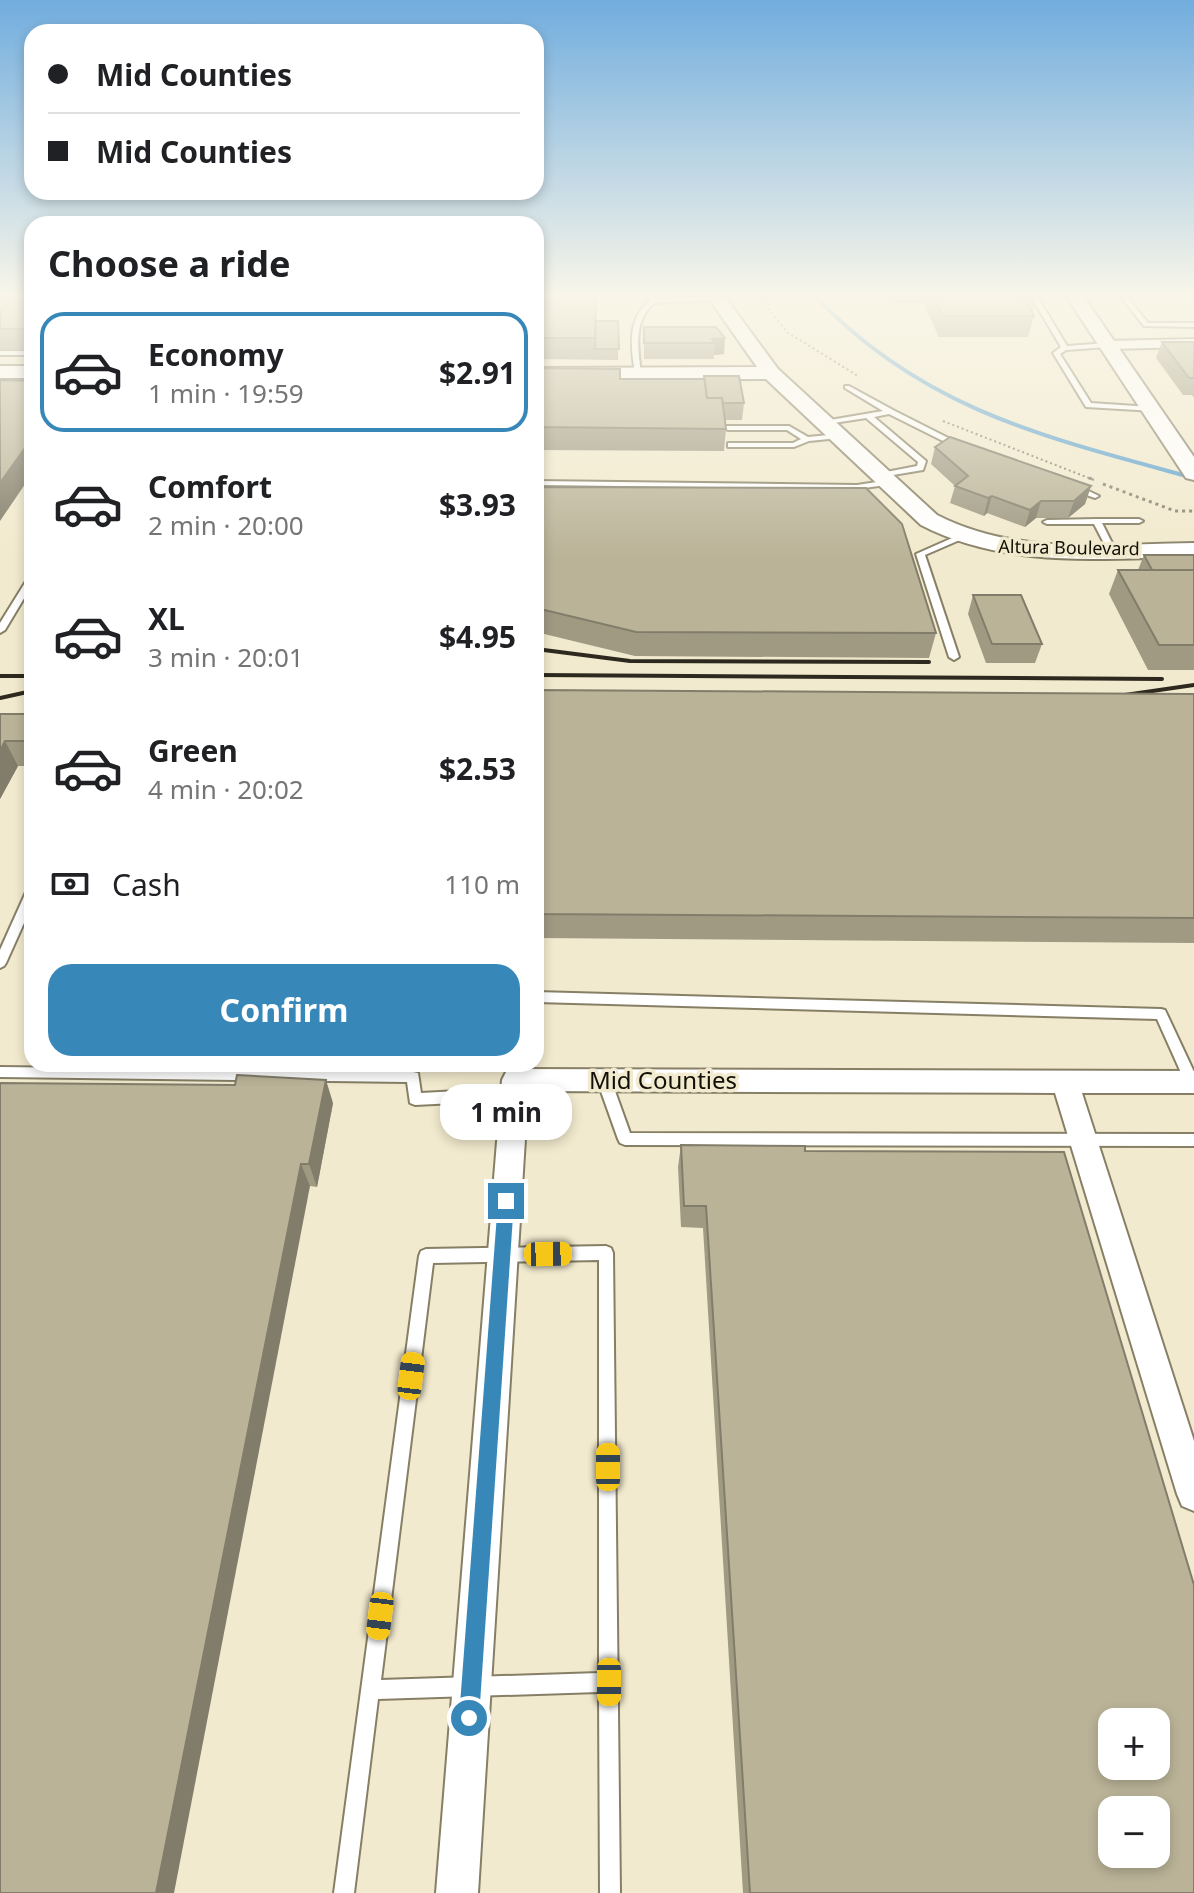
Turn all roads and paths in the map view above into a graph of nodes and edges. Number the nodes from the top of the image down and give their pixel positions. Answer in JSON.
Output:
{"nodes":[{"id":1,"x":780,"y":381,"type":"edge"},
{"id":2,"x":1074,"y":381,"type":"edge"},
{"id":3,"x":1132,"y":381,"type":"edge"},
{"id":4,"x":847,"y":387,"type":"dead end"},
{"id":5,"x":1151,"y":409,"type":"junction"},
{"id":6,"x":890,"y":412,"type":"junction"},
{"id":7,"x":867,"y":415,"type":"junction"},
{"id":8,"x":938,"y":419,"type":"dead end"},
{"id":9,"x":728,"y":428,"type":"edge"},
{"id":10,"x":832,"y":429,"type":"junction"},
{"id":11,"x":807,"y":439,"type":"junction"},
{"id":12,"x":731,"y":445,"type":"dead end"},
{"id":13,"x":976,"y":452,"type":"edge"},
{"id":14,"x":1194,"y":473,"type":"edge"},
{"id":15,"x":887,"y":479,"type":"junction"},
{"id":16,"x":544,"y":483,"type":"edge"},
{"id":17,"x":1067,"y":485,"type":"edge"},
{"id":18,"x":1095,"y":496,"type":"dead end"},
{"id":19,"x":1194,"y":511,"type":"edge"},
{"id":20,"x":1097,"y":521,"type":"junction"},
{"id":21,"x":1139,"y":521,"type":"dead end"},
{"id":22,"x":1047,"y":522,"type":"dead end"},
{"id":23,"x":959,"y":537,"type":"junction"},
{"id":24,"x":1111,"y":549,"type":"junction"},
{"id":25,"x":1194,"y":550,"type":"edge"},
{"id":26,"x":24,"y":591,"type":"edge"},
{"id":27,"x":0,"y":630,"type":"edge"},
{"id":28,"x":954,"y":657,"type":"dead end"},
{"id":29,"x":24,"y":910,"type":"edge"},
{"id":30,"x":0,"y":963,"type":"edge"},
{"id":31,"x":544,"y":997,"type":"edge"},
{"id":32,"x":0,"y":1072,"type":"edge"},
{"id":33,"x":515,"y":1079,"type":"edge"},
{"id":34,"x":604,"y":1080,"type":"junction"},
{"id":35,"x":1065,"y":1082,"type":"junction"},
{"id":36,"x":1193,"y":1082,"type":"edge"},
{"id":37,"x":1194,"y":1140,"type":"edge"},
{"id":38,"x":1083,"y":1142,"type":"junction"},
{"id":39,"x":502,"y":1254,"type":"junction"},
{"id":40,"x":1194,"y":1494,"type":"edge"},
{"id":41,"x":609,"y":1682,"type":"junction"},
{"id":42,"x":471,"y":1689,"type":"junction"},
{"id":43,"x":371,"y":1690,"type":"junction"},
{"id":44,"x":344,"y":1893,"type":"edge"},
{"id":45,"x":457,"y":1893,"type":"edge"},
{"id":46,"x":610,"y":1893,"type":"edge"}],
"edges":[{"from":1,"to":10,"type":"street","name":"Altura Boulevard"},
{"from":2,"to":5,"type":"lane"},
{"from":3,"to":5,"type":"street"},
{"from":4,"to":6,"type":"lane"},
{"from":5,"to":14,"type":"street"},
{"from":6,"to":7,"type":"lane"},
{"from":6,"to":13,"type":"lane"},
{"from":7,"to":10,"type":"lane"},
{"from":7,"to":15,"type":"lane"},
{"from":8,"to":19,"type":"path"},
{"from":9,"to":11,"type":"lane"},
{"from":10,"to":11,"type":"lane"},
{"from":10,"to":15,"type":"street","name":"Altura Boulevard"},
{"from":11,"to":12,"type":"lane"},
{"from":15,"to":16,"type":"lane"},
{"from":15,"to":23,"type":"street","name":"Altura Boulevard"},
{"from":17,"to":18,"type":"lane"},
{"from":20,"to":21,"type":"lane"},
{"from":20,"to":22,"type":"lane"},
{"from":20,"to":24,"type":"lane"},
{"from":23,"to":24,"type":"street","name":"Altura Boulevard"},
{"from":23,"to":28,"type":"lane"},
{"from":24,"to":25,"type":"street","name":"Altura Boulevard"},
{"from":26,"to":27,"type":"lane"},
{"from":29,"to":30,"type":"lane"},
{"from":31,"to":36,"type":"lane"},
{"from":32,"to":33,"type":"lane"},
{"from":33,"to":34,"type":"street","name":"Mid Counties"},
{"from":33,"to":39,"type":"street"},
{"from":34,"to":35,"type":"street","name":"Mid Counties"},
{"from":34,"to":38,"type":"lane"},
{"from":35,"to":36,"type":"street","name":"Mid Counties"},
{"from":35,"to":38,"type":"street"},
{"from":37,"to":38,"type":"lane"},
{"from":38,"to":40,"type":"street"},
{"from":39,"to":41,"type":"lane"},
{"from":39,"to":42,"type":"street"},
{"from":39,"to":43,"type":"lane"},
{"from":41,"to":42,"type":"lane"},
{"from":41,"to":46,"type":"lane"},
{"from":42,"to":43,"type":"lane"},
{"from":42,"to":45,"type":"street"},
{"from":43,"to":44,"type":"lane"}]}
